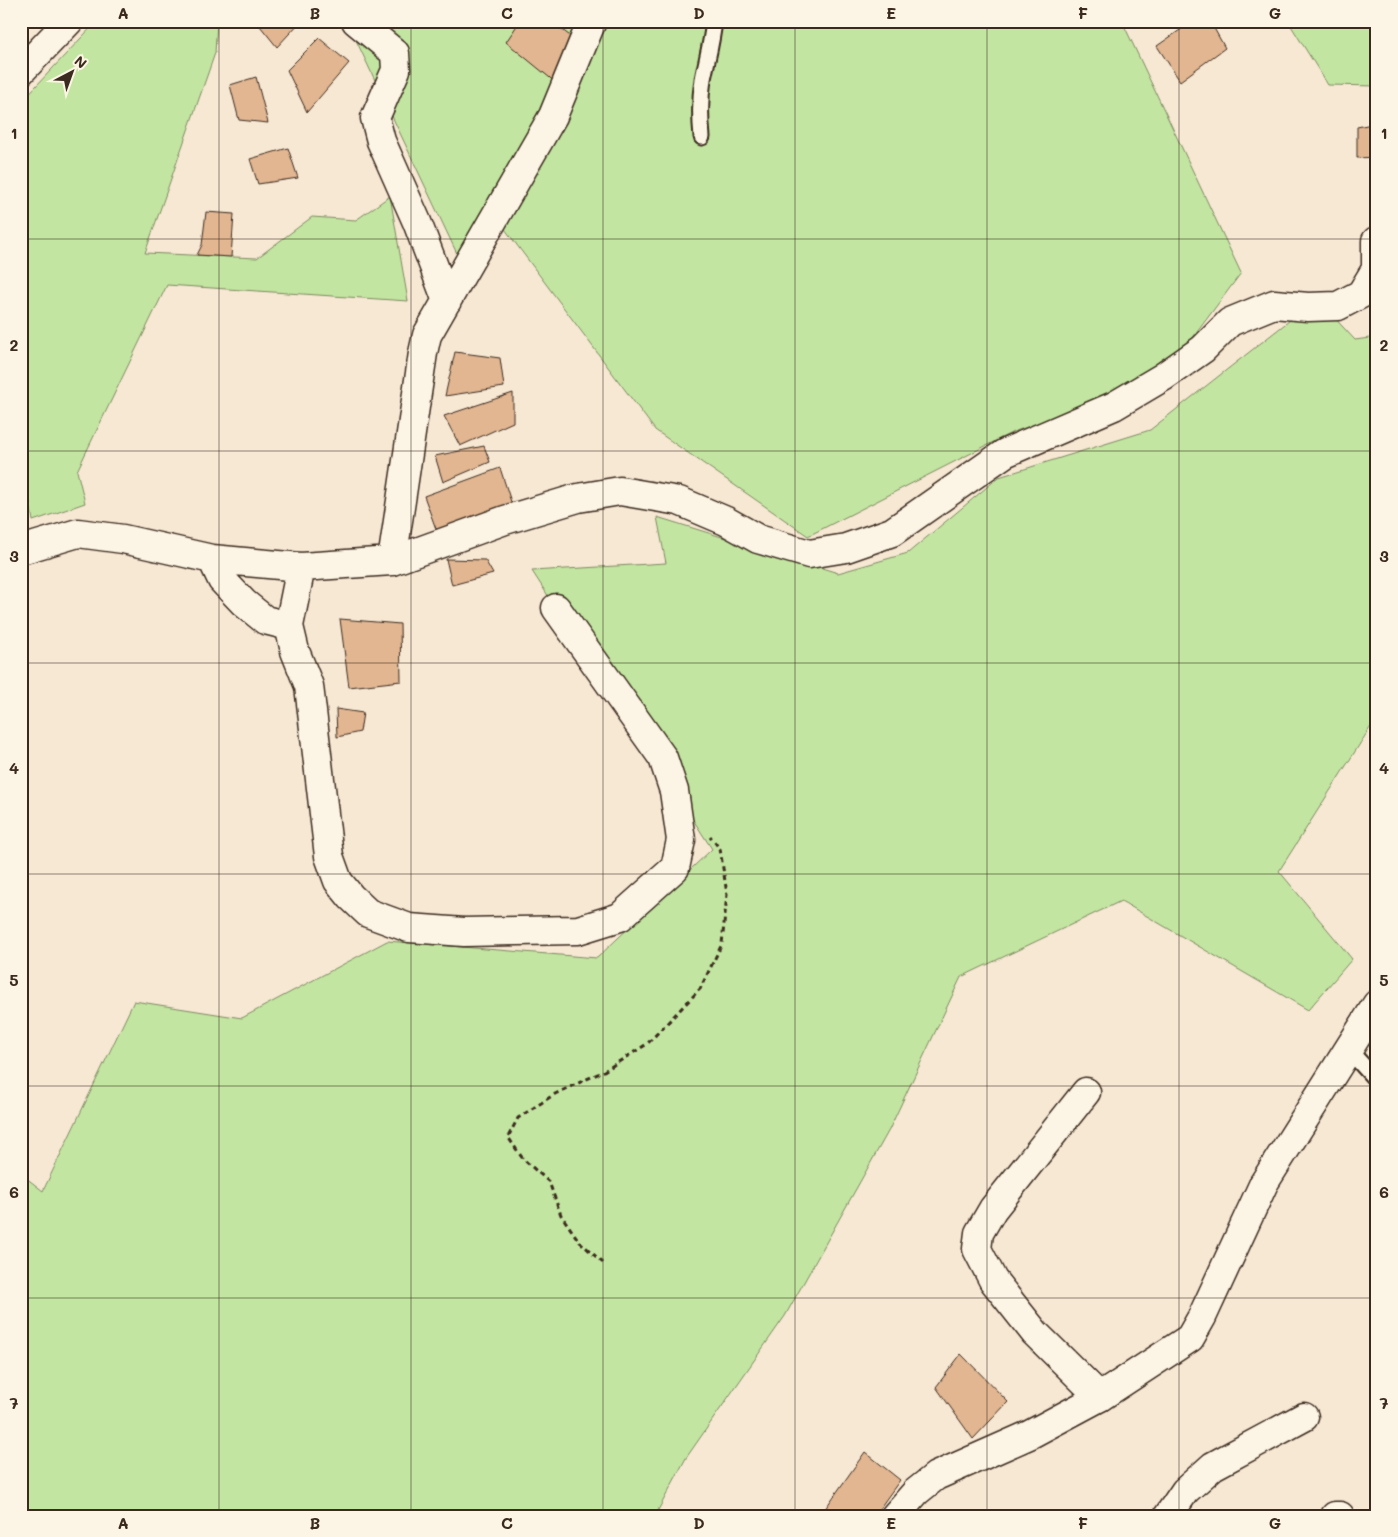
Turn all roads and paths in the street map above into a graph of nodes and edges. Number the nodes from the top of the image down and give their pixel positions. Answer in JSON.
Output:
{"nodes":[{"id":1,"x":69,"y":21,"type":"edge"},
{"id":2,"x":356,"y":21,"type":"edge"},
{"id":3,"x":592,"y":21,"type":"edge"},
{"id":4,"x":714,"y":21,"type":"edge"},
{"id":5,"x":21,"y":71,"type":"edge"},
{"id":6,"x":702,"y":137,"type":"dead end"},
{"id":7,"x":1376,"y":241,"type":"edge"},
{"id":8,"x":447,"y":301,"type":"junction"},
{"id":9,"x":21,"y":550,"type":"edge"},
{"id":10,"x":212,"y":559,"type":"junction"},
{"id":11,"x":392,"y":560,"type":"junction"},
{"id":12,"x":301,"y":567,"type":"junction"},
{"id":13,"x":556,"y":608,"type":"dead end"},
{"id":14,"x":289,"y":626,"type":"junction"},
{"id":15,"x":708,"y":834,"type":"dead end"},
{"id":16,"x":1377,"y":1004,"type":"edge"},
{"id":17,"x":1348,"y":1049,"type":"junction"},
{"id":18,"x":1377,"y":1081,"type":"edge"},
{"id":19,"x":1086,"y":1092,"type":"dead end"},
{"id":20,"x":603,"y":1263,"type":"dead end"},
{"id":21,"x":1100,"y":1397,"type":"junction"},
{"id":22,"x":1304,"y":1417,"type":"dead end"},
{"id":23,"x":895,"y":1516,"type":"edge"},
{"id":24,"x":1168,"y":1516,"type":"edge"},
{"id":25,"x":1335,"y":1516,"type":"edge"},
{"id":26,"x":1340,"y":1516,"type":"edge"}],
"edges":[{"from":1,"to":5,"type":"street"},
{"from":2,"to":8,"type":"street"},
{"from":3,"to":8,"type":"street"},
{"from":4,"to":6,"type":"lane"},
{"from":7,"to":11,"type":"street"},
{"from":8,"to":11,"type":"street"},
{"from":9,"to":10,"type":"street"},
{"from":10,"to":12,"type":"street"},
{"from":10,"to":14,"type":"street"},
{"from":11,"to":12,"type":"street"},
{"from":12,"to":14,"type":"street"},
{"from":13,"to":14,"type":"street"},
{"from":15,"to":20,"type":"path"},
{"from":16,"to":17,"type":"street"},
{"from":17,"to":18,"type":"lane"},
{"from":17,"to":21,"type":"street"},
{"from":19,"to":21,"type":"street"},
{"from":21,"to":23,"type":"street"},
{"from":22,"to":24,"type":"street"},
{"from":25,"to":26,"type":"street"}]}
